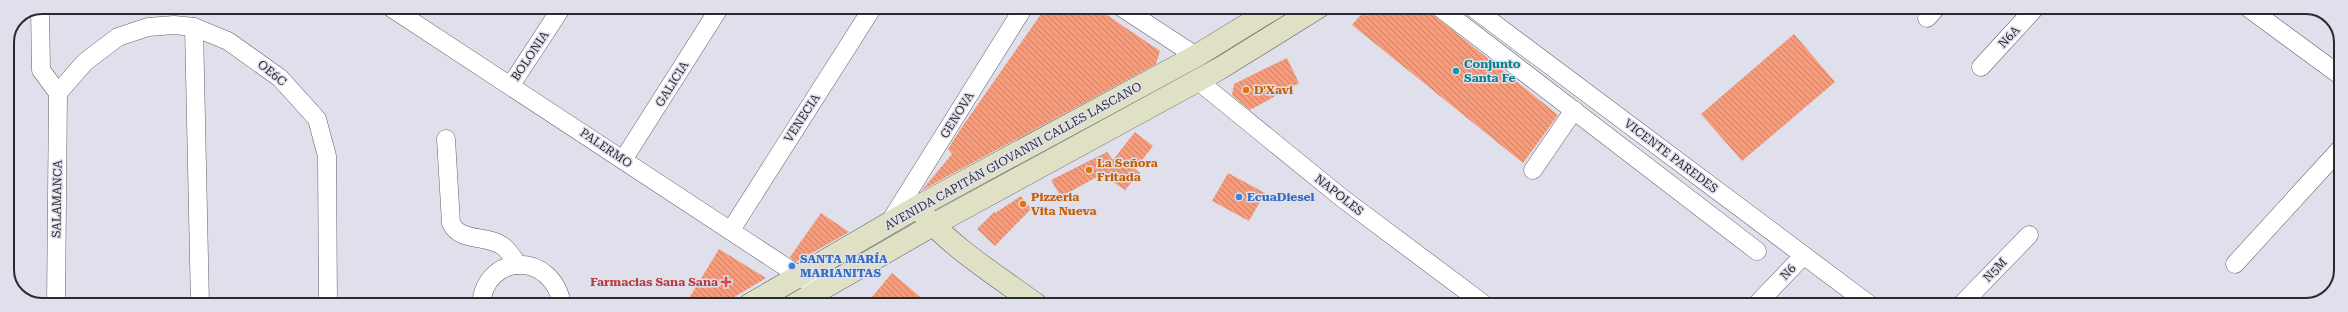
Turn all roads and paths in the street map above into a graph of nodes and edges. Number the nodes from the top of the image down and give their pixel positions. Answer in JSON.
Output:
{"nodes":[{"id":1,"x":40,"y":14,"type":"edge"},
{"id":2,"x":407,"y":14,"type":"edge"},
{"id":3,"x":557,"y":14,"type":"edge"},
{"id":4,"x":716,"y":14,"type":"edge"},
{"id":5,"x":869,"y":14,"type":"edge"},
{"id":6,"x":1020,"y":14,"type":"edge"},
{"id":7,"x":1133,"y":14,"type":"edge"},
{"id":8,"x":1265,"y":14,"type":"edge"},
{"id":9,"x":1307,"y":14,"type":"edge"},
{"id":10,"x":1448,"y":14,"type":"edge"},
{"id":11,"x":1481,"y":14,"type":"edge"},
{"id":12,"x":2030,"y":14,"type":"edge"},
{"id":13,"x":2257,"y":14,"type":"edge"},
{"id":14,"x":194,"y":27,"type":"junction"},
{"id":15,"x":1196,"y":56,"type":"junction"},
{"id":16,"x":1981,"y":67,"type":"dead end"},
{"id":17,"x":2334,"y":71,"type":"edge"},
{"id":18,"x":1197,"y":80,"type":"junction"},
{"id":19,"x":510,"y":85,"type":"junction"},
{"id":20,"x":58,"y":94,"type":"junction"},
{"id":21,"x":1574,"y":110,"type":"junction"},
{"id":22,"x":446,"y":139,"type":"dead end"},
{"id":23,"x":2334,"y":156,"type":"edge"},
{"id":24,"x":623,"y":160,"type":"junction"},
{"id":25,"x":1533,"y":170,"type":"dead end"},
{"id":26,"x":917,"y":207,"type":"junction"},
{"id":27,"x":889,"y":223,"type":"junction"},
{"id":28,"x":933,"y":225,"type":"junction"},
{"id":29,"x":731,"y":230,"type":"junction"},
{"id":30,"x":2029,"y":235,"type":"dead end"},
{"id":31,"x":1757,"y":251,"type":"dead end"},
{"id":32,"x":1803,"y":256,"type":"junction"},
{"id":33,"x":2235,"y":264,"type":"dead end"},
{"id":34,"x":518,"y":265,"type":"junction"},
{"id":35,"x":800,"y":276,"type":"junction"},
{"id":36,"x":820,"y":290,"type":"junction"},
{"id":37,"x":56,"y":298,"type":"edge"},
{"id":38,"x":200,"y":298,"type":"edge"},
{"id":39,"x":328,"y":298,"type":"edge"},
{"id":40,"x":483,"y":298,"type":"edge"},
{"id":41,"x":561,"y":298,"type":"edge"},
{"id":42,"x":761,"y":298,"type":"edge"},
{"id":43,"x":806,"y":298,"type":"edge"},
{"id":44,"x":1027,"y":298,"type":"edge"},
{"id":45,"x":1476,"y":298,"type":"edge"},
{"id":46,"x":1763,"y":298,"type":"edge"},
{"id":47,"x":1860,"y":298,"type":"edge"},
{"id":48,"x":1968,"y":298,"type":"edge"}],
"edges":[{"from":1,"to":20,"type":"street"},
{"from":2,"to":19,"type":"street","name":"PALERMO"},
{"from":3,"to":19,"type":"street","name":"BOLONIA"},
{"from":4,"to":24,"type":"street","name":"GALICIA"},
{"from":5,"to":29,"type":"street","name":"VENECIA"},
{"from":6,"to":27,"type":"street","name":"GENOVA"},
{"from":7,"to":15,"type":"street"},
{"from":8,"to":15,"type":"main road","name":"AVENIDA CAPITÁN GIOVANNI CALLES LASCANO"},
{"from":9,"to":18,"type":"main road","name":"AVENIDA CAPITÁN GIOVANNI CALLES LASCANO"},
{"from":10,"to":21,"type":"street"},
{"from":11,"to":32,"type":"street","name":"VICENTE PAREDES"},
{"from":12,"to":16,"type":"street","name":"N6A"},
{"from":13,"to":17,"type":"street"},
{"from":14,"to":20,"type":"street","name":"OE6C"},
{"from":14,"to":38,"type":"street"},
{"from":14,"to":39,"type":"street","name":"OE6C"},
{"from":15,"to":26,"type":"main road","name":"AVENIDA CAPITÁN GIOVANNI CALLES LASCANO"},
{"from":18,"to":28,"type":"main road","name":"AVENIDA CAPITÁN GIOVANNI CALLES LASCANO"},
{"from":18,"to":45,"type":"street","name":"NAPOLES"},
{"from":19,"to":24,"type":"street","name":"PALERMO"},
{"from":20,"to":37,"type":"street","name":"SALAMANCA"},
{"from":21,"to":25,"type":"street"},
{"from":21,"to":31,"type":"street"},
{"from":22,"to":34,"type":"street"},
{"from":23,"to":33,"type":"street"},
{"from":24,"to":29,"type":"street","name":"PALERMO"},
{"from":26,"to":27,"type":"main road","name":"AVENIDA CAPITÁN GIOVANNI CALLES LASCANO"},
{"from":26,"to":28,"type":"main road"},
{"from":27,"to":35,"type":"main road","name":"AVENIDA CAPITÁN GIOVANNI CALLES LASCANO"},
{"from":28,"to":36,"type":"main road","name":"AVENIDA CAPITÁN GIOVANNI CALLES LASCANO"},
{"from":28,"to":44,"type":"main road"},
{"from":29,"to":35,"type":"street","name":"PALERMO"},
{"from":30,"to":48,"type":"street","name":"N5M"},
{"from":32,"to":46,"type":"street","name":"N6"},
{"from":32,"to":47,"type":"street","name":"VICENTE PAREDES"},
{"from":34,"to":40,"type":"street"},
{"from":34,"to":41,"type":"street"},
{"from":35,"to":36,"type":"street","name":"PALERMO"},
{"from":35,"to":42,"type":"main road","name":"AVENIDA CAPITÁN GIOVANNI CALLES LASCANO"},
{"from":36,"to":43,"type":"main road","name":"AVENIDA CAPITÁN GIOVANNI CALLES LASCANO"}]}
